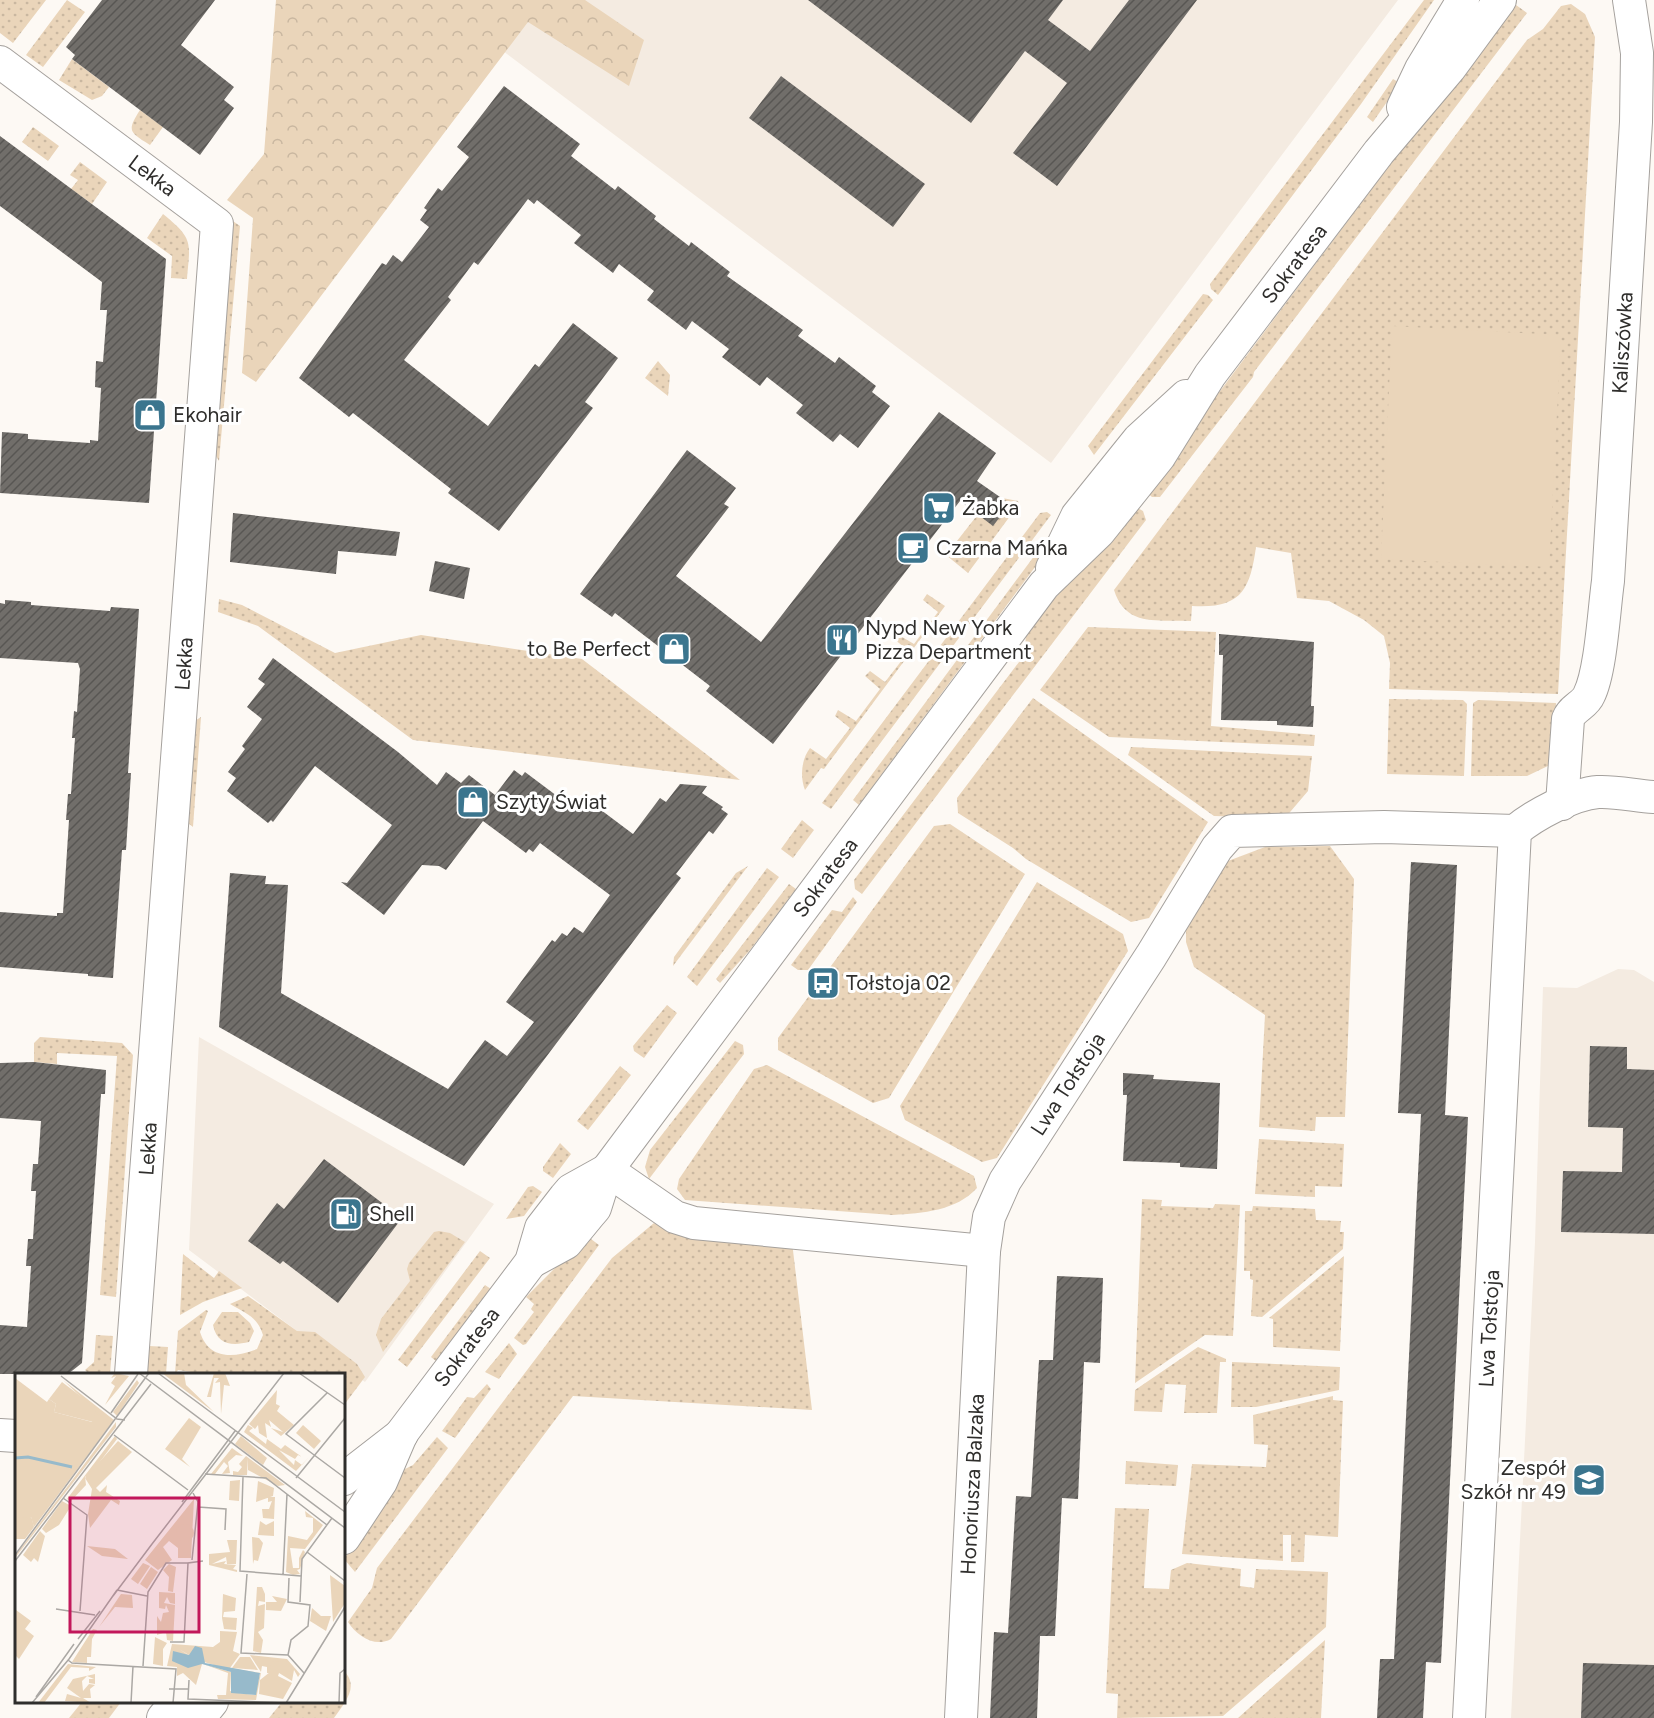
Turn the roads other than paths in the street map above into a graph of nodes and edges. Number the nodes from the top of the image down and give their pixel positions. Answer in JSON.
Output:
{"nodes":[{"id":1,"x":1463,"y":0,"type":"edge"},
{"id":2,"x":1500,"y":0,"type":"edge"},
{"id":3,"x":1629,"y":0,"type":"edge"},
{"id":4,"x":0,"y":62,"type":"edge"},
{"id":5,"x":1645,"y":122,"type":"edge"},
{"id":6,"x":1379,"y":153,"type":"junction"},
{"id":7,"x":1654,"y":797,"type":"edge"},
{"id":8,"x":1562,"y":804,"type":"junction"},
{"id":9,"x":1515,"y":831,"type":"junction"},
{"id":10,"x":607,"y":1170,"type":"junction"},
{"id":11,"x":984,"y":1251,"type":"junction"},
{"id":12,"x":131,"y":1373,"type":"edge"},
{"id":13,"x":402,"y":1433,"type":"junction"},
{"id":14,"x":0,"y":1434,"type":"edge"},
{"id":15,"x":15,"y":1436,"type":"edge"},
{"id":16,"x":345,"y":1478,"type":"edge"},
{"id":17,"x":349,"y":1520,"type":"edge"},
{"id":18,"x":174,"y":1703,"type":"edge"},
{"id":19,"x":210,"y":1703,"type":"edge"},
{"id":20,"x":163,"y":1718,"type":"edge"},
{"id":21,"x":199,"y":1718,"type":"edge"},
{"id":22,"x":961,"y":1718,"type":"edge"},
{"id":23,"x":1469,"y":1718,"type":"edge"}],
"edges":[{"from":1,"to":6,"type":"street","name":"Sokratesa"},
{"from":2,"to":6,"type":"street","name":"Sokratesa"},
{"from":3,"to":5,"type":"street","name":"Kaliszówka"},
{"from":4,"to":12,"type":"street","name":"Lekka"},
{"from":5,"to":8,"type":"street","name":"Kaliszówka"},
{"from":6,"to":10,"type":"street","name":"Sokratesa"},
{"from":7,"to":8,"type":"street"},
{"from":8,"to":9,"type":"street"},
{"from":9,"to":11,"type":"street","name":"Lwa Tołstoja"},
{"from":9,"to":23,"type":"street","name":"Lwa Tołstoja"},
{"from":10,"to":11,"type":"street"},
{"from":10,"to":13,"type":"street","name":"Sokratesa"},
{"from":11,"to":22,"type":"street","name":"Honoriusza Balzaka"},
{"from":13,"to":16,"type":"street","name":"Sokratesa"},
{"from":13,"to":17,"type":"street","name":"Sokratesa"},
{"from":14,"to":15,"type":"street"},
{"from":18,"to":20,"type":"street"},
{"from":19,"to":21,"type":"street"}]}
